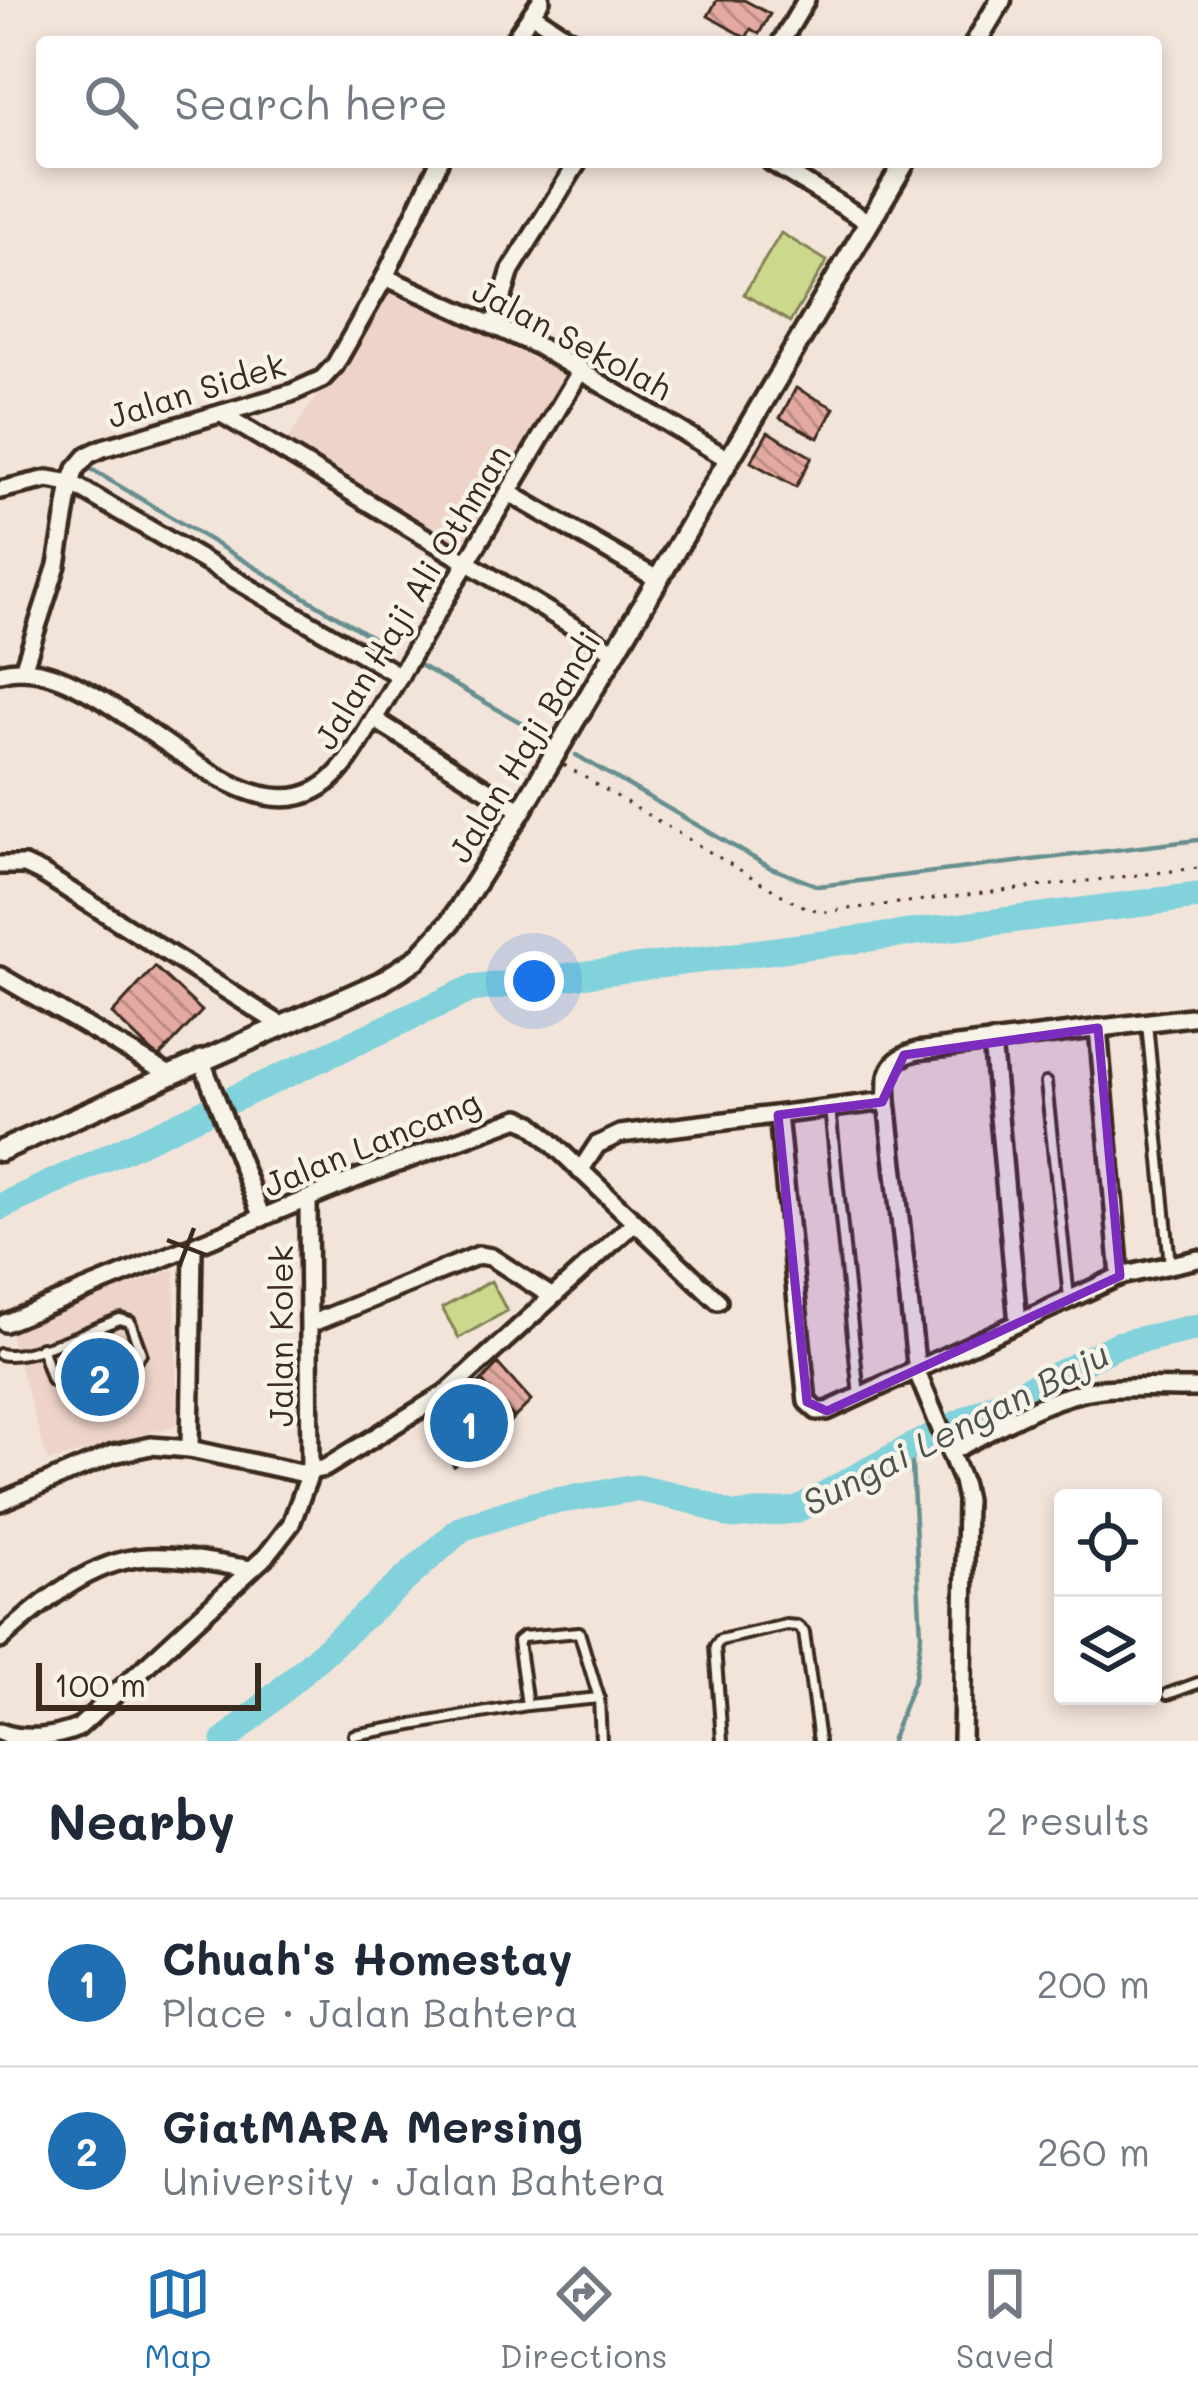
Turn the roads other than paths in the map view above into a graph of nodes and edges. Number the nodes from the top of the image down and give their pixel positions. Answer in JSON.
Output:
{"nodes":[{"id":1,"x":806,"y":0,"type":"edge"},
{"id":2,"x":1001,"y":0,"type":"edge"},
{"id":3,"x":537,"y":7,"type":"edge"},
{"id":4,"x":516,"y":36,"type":"edge"},
{"id":5,"x":568,"y":36,"type":"edge"},
{"id":6,"x":785,"y":36,"type":"edge"},
{"id":7,"x":980,"y":36,"type":"edge"},
{"id":8,"x":436,"y":168,"type":"edge"},
{"id":9,"x":574,"y":168,"type":"edge"},
{"id":10,"x":781,"y":168,"type":"edge"},
{"id":11,"x":901,"y":168,"type":"edge"},
{"id":12,"x":869,"y":223,"type":"junction"},
{"id":13,"x":385,"y":277,"type":"junction"},
{"id":14,"x":494,"y":326,"type":"junction"},
{"id":15,"x":581,"y":370,"type":"junction"},
{"id":16,"x":222,"y":414,"type":"junction"},
{"id":17,"x":728,"y":459,"type":"junction"},
{"id":18,"x":71,"y":483,"type":"junction"},
{"id":19,"x":0,"y":490,"type":"edge"},
{"id":20,"x":509,"y":493,"type":"junction"},
{"id":21,"x":468,"y":564,"type":"junction"},
{"id":22,"x":657,"y":580,"type":"junction"},
{"id":23,"x":615,"y":652,"type":"junction"},
{"id":24,"x":24,"y":667,"type":"junction"},
{"id":25,"x":0,"y":673,"type":"edge"},
{"id":26,"x":400,"y":676,"type":"junction"},
{"id":27,"x":374,"y":719,"type":"junction"},
{"id":28,"x":521,"y":811,"type":"junction"},
{"id":29,"x":0,"y":865,"type":"edge"},
{"id":30,"x":0,"y":976,"type":"edge"},
{"id":31,"x":1198,"y":1016,"type":"edge"},
{"id":32,"x":1147,"y":1022,"type":"junction"},
{"id":33,"x":281,"y":1025,"type":"junction"},
{"id":34,"x":1098,"y":1028,"type":"junction"},
{"id":35,"x":992,"y":1041,"type":"junction"},
{"id":36,"x":202,"y":1059,"type":"junction"},
{"id":37,"x":168,"y":1074,"type":"junction"},
{"id":38,"x":1046,"y":1083,"type":"dead end"},
{"id":39,"x":887,"y":1101,"type":"junction"},
{"id":40,"x":830,"y":1108,"type":"junction"},
{"id":41,"x":778,"y":1115,"type":"junction"},
{"id":42,"x":0,"y":1150,"type":"edge"},
{"id":43,"x":580,"y":1171,"type":"junction"},
{"id":44,"x":308,"y":1199,"type":"junction"},
{"id":45,"x":262,"y":1218,"type":"junction"},
{"id":46,"x":634,"y":1223,"type":"junction"},
{"id":47,"x":193,"y":1247,"type":"junction"},
{"id":48,"x":1198,"y":1259,"type":"edge"},
{"id":49,"x":1171,"y":1266,"type":"junction"},
{"id":50,"x":1120,"y":1276,"type":"junction"},
{"id":51,"x":551,"y":1296,"type":"junction"},
{"id":52,"x":1070,"y":1299,"type":"junction"},
{"id":53,"x":718,"y":1301,"type":"dead end"},
{"id":54,"x":1018,"y":1323,"type":"junction"},
{"id":55,"x":310,"y":1324,"type":"junction"},
{"id":56,"x":3,"y":1325,"type":"edge"},
{"id":57,"x":40,"y":1347,"type":"junction"},
{"id":58,"x":0,"y":1354,"type":"edge"},
{"id":59,"x":917,"y":1372,"type":"junction"},
{"id":60,"x":1198,"y":1388,"type":"edge"},
{"id":61,"x":859,"y":1397,"type":"junction"},
{"id":62,"x":948,"y":1447,"type":"junction"},
{"id":63,"x":190,"y":1449,"type":"junction"},
{"id":64,"x":310,"y":1473,"type":"junction"},
{"id":65,"x":0,"y":1502,"type":"edge"},
{"id":66,"x":251,"y":1569,"type":"junction"},
{"id":67,"x":0,"y":1640,"type":"edge"},
{"id":68,"x":1198,"y":1683,"type":"edge"},
{"id":69,"x":1168,"y":1694,"type":"dead end"},
{"id":70,"x":598,"y":1698,"type":"junction"},
{"id":71,"x":527,"y":1705,"type":"junction"},
{"id":72,"x":0,"y":1732,"type":"edge"},
{"id":73,"x":354,"y":1735,"type":"dead end"},
{"id":74,"x":602,"y":1741,"type":"edge"},
{"id":75,"x":722,"y":1741,"type":"edge"},
{"id":76,"x":819,"y":1741,"type":"edge"},
{"id":77,"x":962,"y":1741,"type":"edge"}],
"edges":[{"from":1,"to":6,"type":"street"},
{"from":2,"to":7,"type":"street"},
{"from":3,"to":4,"type":"street"},
{"from":3,"to":5,"type":"street"},
{"from":8,"to":13,"type":"street","name":"Jalan Sidek"},
{"from":9,"to":14,"type":"street"},
{"from":10,"to":12,"type":"street"},
{"from":11,"to":12,"type":"street","name":"Jalan Haji Bandi"},
{"from":12,"to":17,"type":"street","name":"Jalan Haji Bandi"},
{"from":13,"to":14,"type":"street","name":"Jalan Sekolah"},
{"from":13,"to":16,"type":"street","name":"Jalan Sidek"},
{"from":14,"to":15,"type":"street","name":"Jalan Sekolah"},
{"from":15,"to":17,"type":"street","name":"Jalan Sekolah"},
{"from":15,"to":20,"type":"street","name":"Jalan Haji Ali Othman"},
{"from":16,"to":18,"type":"street","name":"Jalan Sidek"},
{"from":16,"to":21,"type":"street"},
{"from":17,"to":22,"type":"street","name":"Jalan Haji Bandi"},
{"from":18,"to":19,"type":"street"},
{"from":18,"to":24,"type":"street"},
{"from":18,"to":26,"type":"street"},
{"from":20,"to":21,"type":"street","name":"Jalan Haji Ali Othman"},
{"from":20,"to":22,"type":"street"},
{"from":21,"to":23,"type":"street"},
{"from":21,"to":26,"type":"street","name":"Jalan Haji Ali Othman"},
{"from":22,"to":23,"type":"street","name":"Jalan Haji Bandi"},
{"from":23,"to":28,"type":"street","name":"Jalan Haji Bandi"},
{"from":24,"to":25,"type":"street"},
{"from":24,"to":27,"type":"street","name":"Jalan Haji Ali Othman"},
{"from":26,"to":27,"type":"street","name":"Jalan Haji Ali Othman"},
{"from":27,"to":28,"type":"street"},
{"from":28,"to":33,"type":"street","name":"Jalan Haji Bandi"},
{"from":29,"to":33,"type":"street"},
{"from":30,"to":37,"type":"street"},
{"from":31,"to":32,"type":"street"},
{"from":32,"to":34,"type":"street"},
{"from":32,"to":49,"type":"lane"},
{"from":33,"to":36,"type":"street","name":"Jalan Haji Bandi"},
{"from":34,"to":35,"type":"street"},
{"from":34,"to":50,"type":"street"},
{"from":35,"to":39,"type":"street"},
{"from":35,"to":54,"type":"street"},
{"from":36,"to":37,"type":"street","name":"Jalan Haji Bandi"},
{"from":36,"to":45,"type":"street"},
{"from":37,"to":42,"type":"street","name":"Jalan Haji Bandi"},
{"from":38,"to":52,"type":"lane"},
{"from":39,"to":40,"type":"street"},
{"from":39,"to":59,"type":"street"},
{"from":40,"to":41,"type":"street"},
{"from":40,"to":61,"type":"lane"},
{"from":41,"to":43,"type":"street"},
{"from":41,"to":61,"type":"street"},
{"from":43,"to":44,"type":"street","name":"Jalan Lancang"},
{"from":43,"to":46,"type":"street","name":"Jalan Lancang"},
{"from":44,"to":45,"type":"street","name":"Jalan Lancang"},
{"from":44,"to":55,"type":"street","name":"Jalan Kolek"},
{"from":45,"to":47,"type":"street","name":"Jalan Lancang"},
{"from":46,"to":51,"type":"street"},
{"from":46,"to":53,"type":"street","name":"Jalan Lancang"},
{"from":47,"to":56,"type":"street","name":"Jalan Lancang"},
{"from":47,"to":63,"type":"street"},
{"from":48,"to":49,"type":"street"},
{"from":49,"to":50,"type":"street"},
{"from":50,"to":52,"type":"street"},
{"from":51,"to":55,"type":"street"},
{"from":51,"to":64,"type":"street"},
{"from":52,"to":54,"type":"street"},
{"from":54,"to":59,"type":"street"},
{"from":55,"to":64,"type":"street","name":"Jalan Kolek"},
{"from":57,"to":57,"type":"lane"},
{"from":57,"to":58,"type":"lane"},
{"from":59,"to":61,"type":"street"},
{"from":59,"to":62,"type":"street"},
{"from":60,"to":62,"type":"street"},
{"from":62,"to":77,"type":"street"},
{"from":63,"to":64,"type":"street"},
{"from":63,"to":65,"type":"street"},
{"from":64,"to":66,"type":"street"},
{"from":66,"to":67,"type":"street"},
{"from":66,"to":72,"type":"street"},
{"from":68,"to":69,"type":"lane"},
{"from":70,"to":71,"type":"lane"},
{"from":70,"to":71,"type":"lane"},
{"from":70,"to":74,"type":"lane"},
{"from":71,"to":73,"type":"lane"},
{"from":75,"to":76,"type":"lane"}]}
